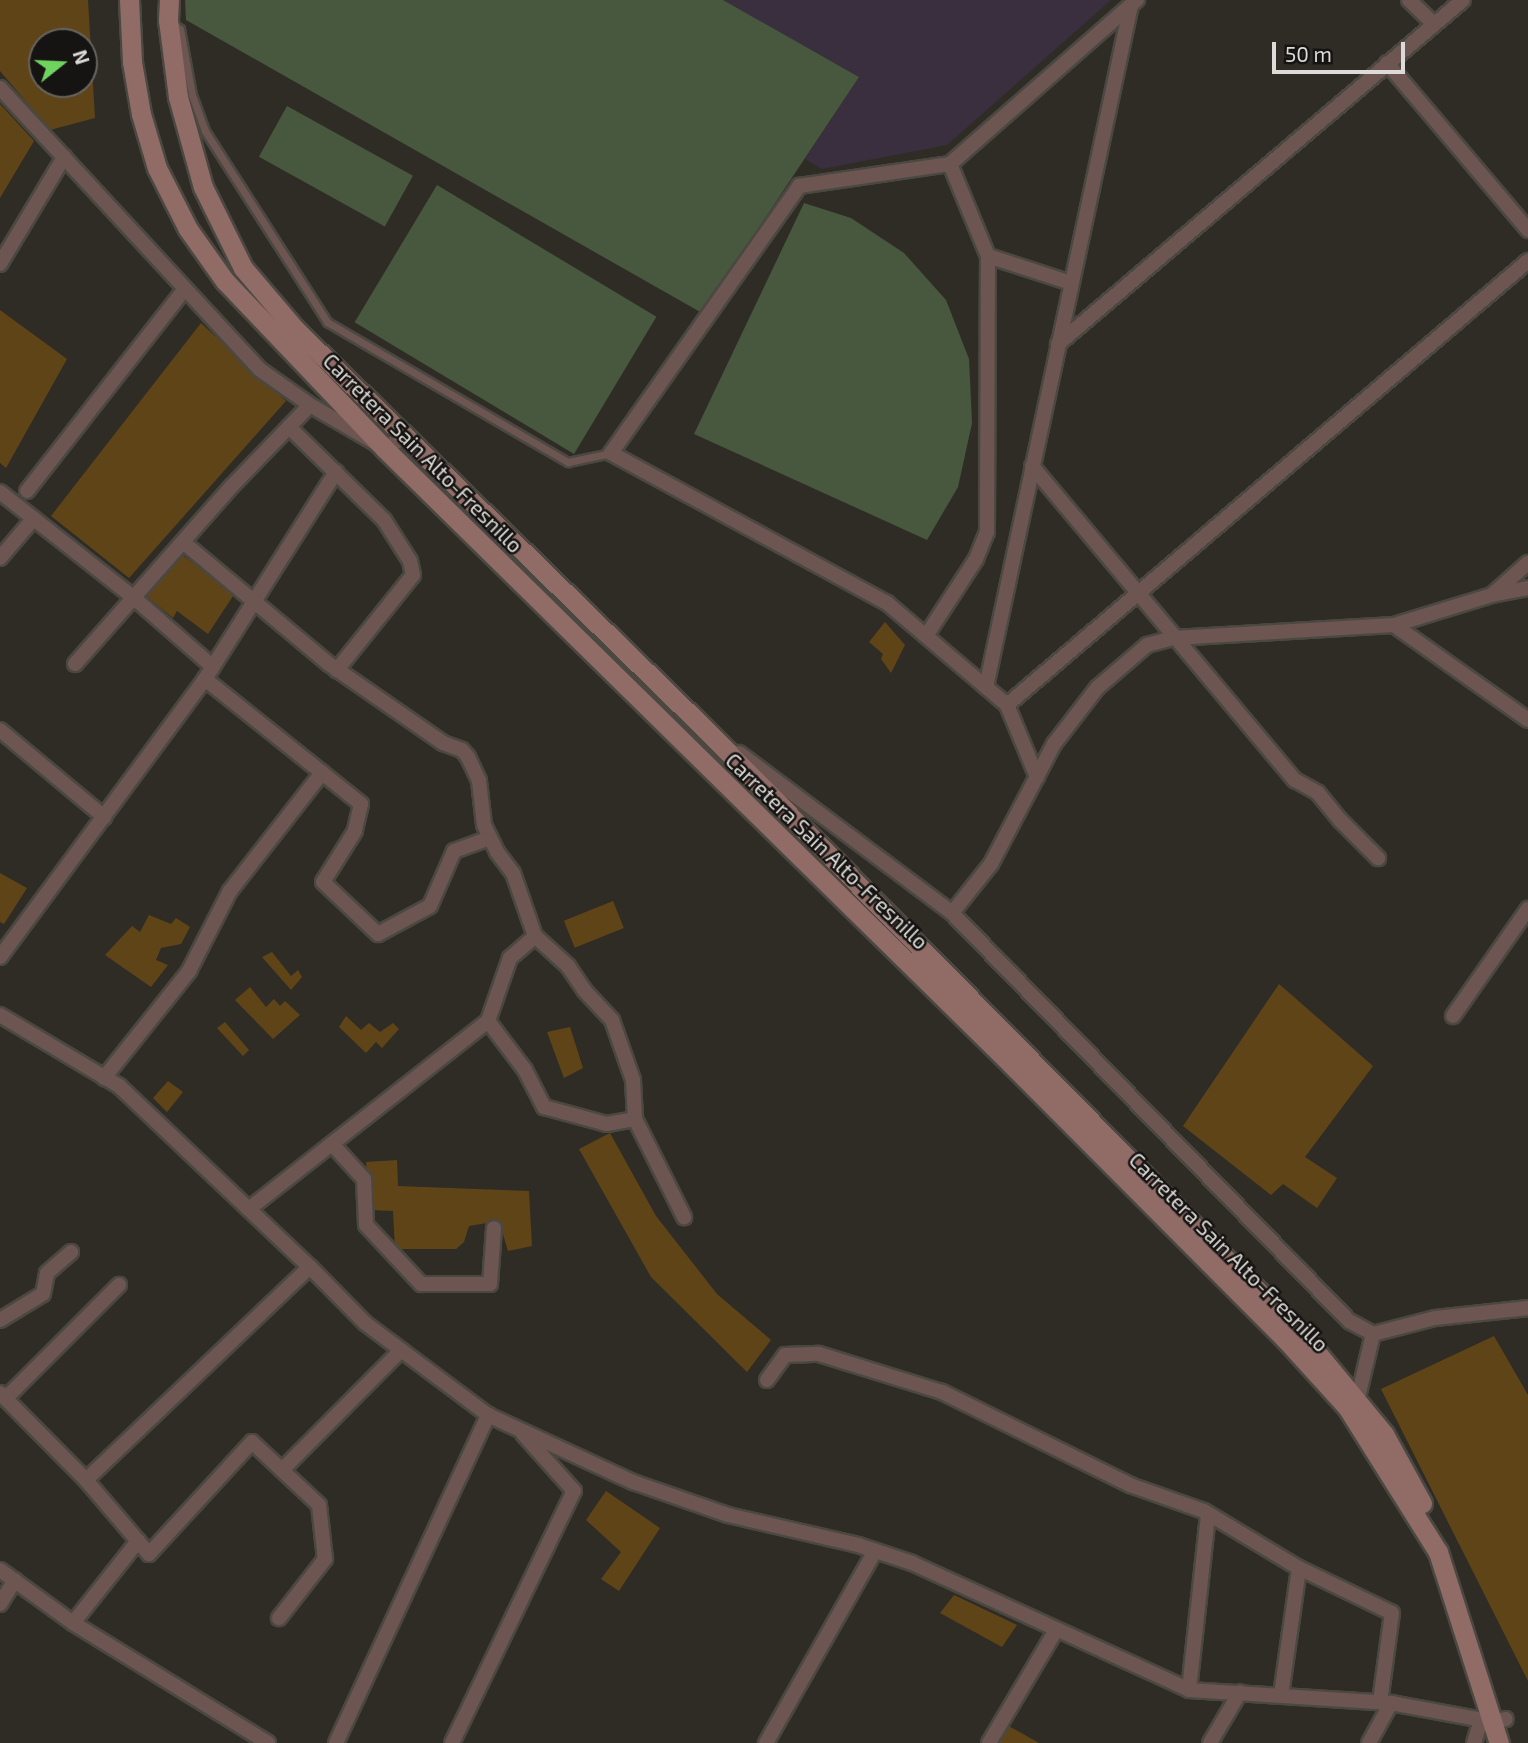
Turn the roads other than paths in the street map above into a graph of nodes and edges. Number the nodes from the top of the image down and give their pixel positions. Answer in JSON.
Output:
{"nodes":[{"id":1,"x":129,"y":0,"type":"edge"},
{"id":2,"x":1409,"y":0,"type":"edge"},
{"id":3,"x":1463,"y":0,"type":"edge"},
{"id":4,"x":1133,"y":2,"type":"edge"},
{"id":5,"x":168,"y":10,"type":"edge"},
{"id":6,"x":1434,"y":24,"type":"junction"},
{"id":7,"x":1387,"y":63,"type":"junction"},
{"id":8,"x":0,"y":88,"type":"edge"},
{"id":9,"x":64,"y":157,"type":"junction"},
{"id":10,"x":950,"y":164,"type":"junction"},
{"id":11,"x":1528,"y":230,"type":"edge"},
{"id":12,"x":988,"y":256,"type":"junction"},
{"id":13,"x":1528,"y":261,"type":"edge"},
{"id":14,"x":0,"y":264,"type":"edge"},
{"id":15,"x":1071,"y":284,"type":"junction"},
{"id":16,"x":185,"y":289,"type":"junction"},
{"id":17,"x":1058,"y":344,"type":"junction"},
{"id":18,"x":310,"y":405,"type":"junction"},
{"id":19,"x":289,"y":427,"type":"junction"},
{"id":20,"x":404,"y":438,"type":"junction"},
{"id":21,"x":384,"y":448,"type":"junction"},
{"id":22,"x":611,"y":453,"type":"junction"},
{"id":23,"x":1032,"y":466,"type":"junction"},
{"id":24,"x":337,"y":472,"type":"junction"},
{"id":25,"x":27,"y":491,"type":"dead end"},
{"id":26,"x":0,"y":492,"type":"edge"},
{"id":27,"x":34,"y":518,"type":"junction"},
{"id":28,"x":183,"y":542,"type":"junction"},
{"id":29,"x":0,"y":558,"type":"edge"},
{"id":30,"x":1528,"y":563,"type":"edge"},
{"id":31,"x":1528,"y":588,"type":"edge"},
{"id":32,"x":1138,"y":594,"type":"junction"},
{"id":33,"x":1492,"y":594,"type":"junction"},
{"id":34,"x":133,"y":597,"type":"junction"},
{"id":35,"x":254,"y":601,"type":"junction"},
{"id":36,"x":1394,"y":625,"type":"junction"},
{"id":37,"x":926,"y":636,"type":"junction"},
{"id":38,"x":1174,"y":638,"type":"junction"},
{"id":39,"x":75,"y":664,"type":"dead end"},
{"id":40,"x":213,"y":667,"type":"junction"},
{"id":41,"x":337,"y":670,"type":"junction"},
{"id":42,"x":205,"y":679,"type":"junction"},
{"id":43,"x":986,"y":687,"type":"junction"},
{"id":44,"x":1007,"y":705,"type":"junction"},
{"id":45,"x":1528,"y":720,"type":"edge"},
{"id":46,"x":704,"y":728,"type":"junction"},
{"id":47,"x":671,"y":729,"type":"junction"},
{"id":48,"x":0,"y":730,"type":"edge"},
{"id":49,"x":322,"y":773,"type":"junction"},
{"id":50,"x":1037,"y":777,"type":"junction"},
{"id":51,"x":104,"y":817,"type":"junction"},
{"id":52,"x":489,"y":838,"type":"junction"},
{"id":53,"x":1378,"y":858,"type":"dead end"},
{"id":54,"x":1528,"y":909,"type":"edge"},
{"id":55,"x":952,"y":913,"type":"junction"},
{"id":56,"x":535,"y":936,"type":"junction"},
{"id":57,"x":3,"y":947,"type":"edge"},
{"id":58,"x":0,"y":1015,"type":"edge"},
{"id":59,"x":1452,"y":1016,"type":"dead end"},
{"id":60,"x":488,"y":1021,"type":"junction"},
{"id":61,"x":104,"y":1078,"type":"junction"},
{"id":62,"x":635,"y":1119,"type":"junction"},
{"id":63,"x":332,"y":1144,"type":"junction"},
{"id":64,"x":249,"y":1209,"type":"junction"},
{"id":65,"x":684,"y":1217,"type":"dead end"},
{"id":66,"x":494,"y":1228,"type":"dead end"},
{"id":67,"x":71,"y":1252,"type":"dead end"},
{"id":68,"x":310,"y":1267,"type":"junction"},
{"id":69,"x":119,"y":1285,"type":"dead end"},
{"id":70,"x":1528,"y":1308,"type":"edge"},
{"id":71,"x":0,"y":1320,"type":"edge"},
{"id":72,"x":1373,"y":1334,"type":"junction"},
{"id":73,"x":401,"y":1350,"type":"junction"},
{"id":74,"x":767,"y":1380,"type":"dead end"},
{"id":75,"x":3,"y":1395,"type":"edge"},
{"id":76,"x":1351,"y":1403,"type":"junction"},
{"id":77,"x":488,"y":1415,"type":"junction"},
{"id":78,"x":517,"y":1428,"type":"junction"},
{"id":79,"x":282,"y":1470,"type":"junction"},
{"id":80,"x":86,"y":1480,"type":"junction"},
{"id":81,"x":1208,"y":1514,"type":"junction"},
{"id":82,"x":138,"y":1541,"type":"junction"},
{"id":83,"x":875,"y":1551,"type":"junction"},
{"id":84,"x":1299,"y":1568,"type":"junction"},
{"id":85,"x":0,"y":1570,"type":"edge"},
{"id":86,"x":15,"y":1580,"type":"junction"},
{"id":87,"x":0,"y":1604,"type":"edge"},
{"id":88,"x":279,"y":1618,"type":"dead end"},
{"id":89,"x":73,"y":1623,"type":"junction"},
{"id":90,"x":1056,"y":1630,"type":"junction"},
{"id":91,"x":1189,"y":1690,"type":"junction"},
{"id":92,"x":1240,"y":1692,"type":"junction"},
{"id":93,"x":1281,"y":1695,"type":"junction"},
{"id":94,"x":1385,"y":1702,"type":"junction"},
{"id":95,"x":1494,"y":1720,"type":"junction"},
{"id":96,"x":268,"y":1743,"type":"edge"},
{"id":97,"x":336,"y":1743,"type":"edge"},
{"id":98,"x":452,"y":1743,"type":"edge"},
{"id":99,"x":766,"y":1743,"type":"edge"},
{"id":100,"x":989,"y":1743,"type":"edge"},
{"id":101,"x":1210,"y":1743,"type":"edge"},
{"id":102,"x":1369,"y":1743,"type":"edge"},
{"id":103,"x":1474,"y":1743,"type":"edge"},
{"id":104,"x":1499,"y":1743,"type":"edge"},
{"id":105,"x":1512,"y":1743,"type":"edge"}],
"edges":[{"from":1,"to":21,"type":"main road","name":"Carretera Sain Alto-Fresnillo"},
{"from":2,"to":6,"type":"street"},
{"from":3,"to":6,"type":"street"},
{"from":4,"to":10,"type":"street"},
{"from":4,"to":15,"type":"street"},
{"from":5,"to":20,"type":"main road"},
{"from":5,"to":22,"type":"lane"},
{"from":6,"to":7,"type":"street"},
{"from":7,"to":11,"type":"street"},
{"from":7,"to":17,"type":"street"},
{"from":8,"to":9,"type":"street"},
{"from":9,"to":14,"type":"street"},
{"from":9,"to":16,"type":"street"},
{"from":10,"to":12,"type":"street"},
{"from":10,"to":22,"type":"street"},
{"from":12,"to":15,"type":"street"},
{"from":12,"to":37,"type":"street"},
{"from":13,"to":32,"type":"street"},
{"from":15,"to":17,"type":"street"},
{"from":16,"to":18,"type":"street"},
{"from":16,"to":25,"type":"street"},
{"from":17,"to":23,"type":"street"},
{"from":18,"to":19,"type":"street"},
{"from":18,"to":21,"type":"street"},
{"from":19,"to":24,"type":"street"},
{"from":19,"to":28,"type":"street"},
{"from":20,"to":21,"type":"street"},
{"from":20,"to":46,"type":"main road"},
{"from":21,"to":47,"type":"main road","name":"Carretera Sain Alto-Fresnillo"},
{"from":22,"to":37,"type":"street"},
{"from":23,"to":32,"type":"street"},
{"from":23,"to":43,"type":"street"},
{"from":24,"to":35,"type":"street"},
{"from":24,"to":41,"type":"street"},
{"from":26,"to":27,"type":"street"},
{"from":27,"to":29,"type":"street"},
{"from":27,"to":34,"type":"street"},
{"from":28,"to":34,"type":"street"},
{"from":28,"to":35,"type":"street"},
{"from":30,"to":33,"type":"street"},
{"from":31,"to":33,"type":"street"},
{"from":32,"to":38,"type":"street"},
{"from":32,"to":44,"type":"street"},
{"from":33,"to":36,"type":"street"},
{"from":34,"to":39,"type":"street"},
{"from":34,"to":40,"type":"street"},
{"from":35,"to":40,"type":"street"},
{"from":35,"to":41,"type":"street"},
{"from":36,"to":38,"type":"street"},
{"from":36,"to":45,"type":"street"},
{"from":37,"to":43,"type":"street"},
{"from":38,"to":50,"type":"street"},
{"from":38,"to":53,"type":"street"},
{"from":40,"to":42,"type":"street"},
{"from":41,"to":52,"type":"street"},
{"from":42,"to":49,"type":"street"},
{"from":42,"to":51,"type":"street"},
{"from":43,"to":44,"type":"street"},
{"from":44,"to":50,"type":"street"},
{"from":46,"to":47,"type":"street"},
{"from":46,"to":55,"type":"street"},
{"from":46,"to":76,"type":"main road"},
{"from":47,"to":76,"type":"main road","name":"Carretera Sain Alto-Fresnillo"},
{"from":48,"to":51,"type":"street"},
{"from":49,"to":52,"type":"street"},
{"from":49,"to":61,"type":"street"},
{"from":50,"to":55,"type":"street"},
{"from":51,"to":57,"type":"street"},
{"from":52,"to":56,"type":"street"},
{"from":54,"to":59,"type":"street"},
{"from":55,"to":72,"type":"street"},
{"from":56,"to":60,"type":"street"},
{"from":56,"to":62,"type":"street"},
{"from":58,"to":61,"type":"street"},
{"from":60,"to":62,"type":"street"},
{"from":60,"to":63,"type":"street"},
{"from":61,"to":64,"type":"street"},
{"from":62,"to":65,"type":"street"},
{"from":63,"to":64,"type":"street"},
{"from":63,"to":66,"type":"street"},
{"from":64,"to":68,"type":"street"},
{"from":67,"to":71,"type":"street"},
{"from":68,"to":73,"type":"street"},
{"from":68,"to":80,"type":"street"},
{"from":69,"to":75,"type":"street"},
{"from":70,"to":72,"type":"street"},
{"from":72,"to":76,"type":"street"},
{"from":73,"to":77,"type":"street"},
{"from":73,"to":79,"type":"street"},
{"from":74,"to":81,"type":"street"},
{"from":75,"to":80,"type":"street"},
{"from":76,"to":95,"type":"main road"},
{"from":77,"to":78,"type":"street"},
{"from":77,"to":97,"type":"street"},
{"from":78,"to":83,"type":"street"},
{"from":78,"to":98,"type":"street"},
{"from":79,"to":82,"type":"street"},
{"from":79,"to":88,"type":"street"},
{"from":80,"to":82,"type":"street"},
{"from":81,"to":84,"type":"street"},
{"from":81,"to":91,"type":"street"},
{"from":82,"to":89,"type":"street"},
{"from":83,"to":90,"type":"street"},
{"from":83,"to":99,"type":"street"},
{"from":84,"to":93,"type":"street"},
{"from":84,"to":94,"type":"street"},
{"from":85,"to":86,"type":"street"},
{"from":86,"to":87,"type":"street"},
{"from":86,"to":89,"type":"street"},
{"from":89,"to":96,"type":"street"},
{"from":90,"to":91,"type":"street"},
{"from":90,"to":100,"type":"street"},
{"from":91,"to":92,"type":"street"},
{"from":92,"to":93,"type":"street"},
{"from":92,"to":101,"type":"street"},
{"from":93,"to":94,"type":"street"},
{"from":94,"to":95,"type":"street"},
{"from":94,"to":102,"type":"street"},
{"from":95,"to":103,"type":"street"},
{"from":95,"to":104,"type":"main road"},
{"from":95,"to":105,"type":"main road"}]}
